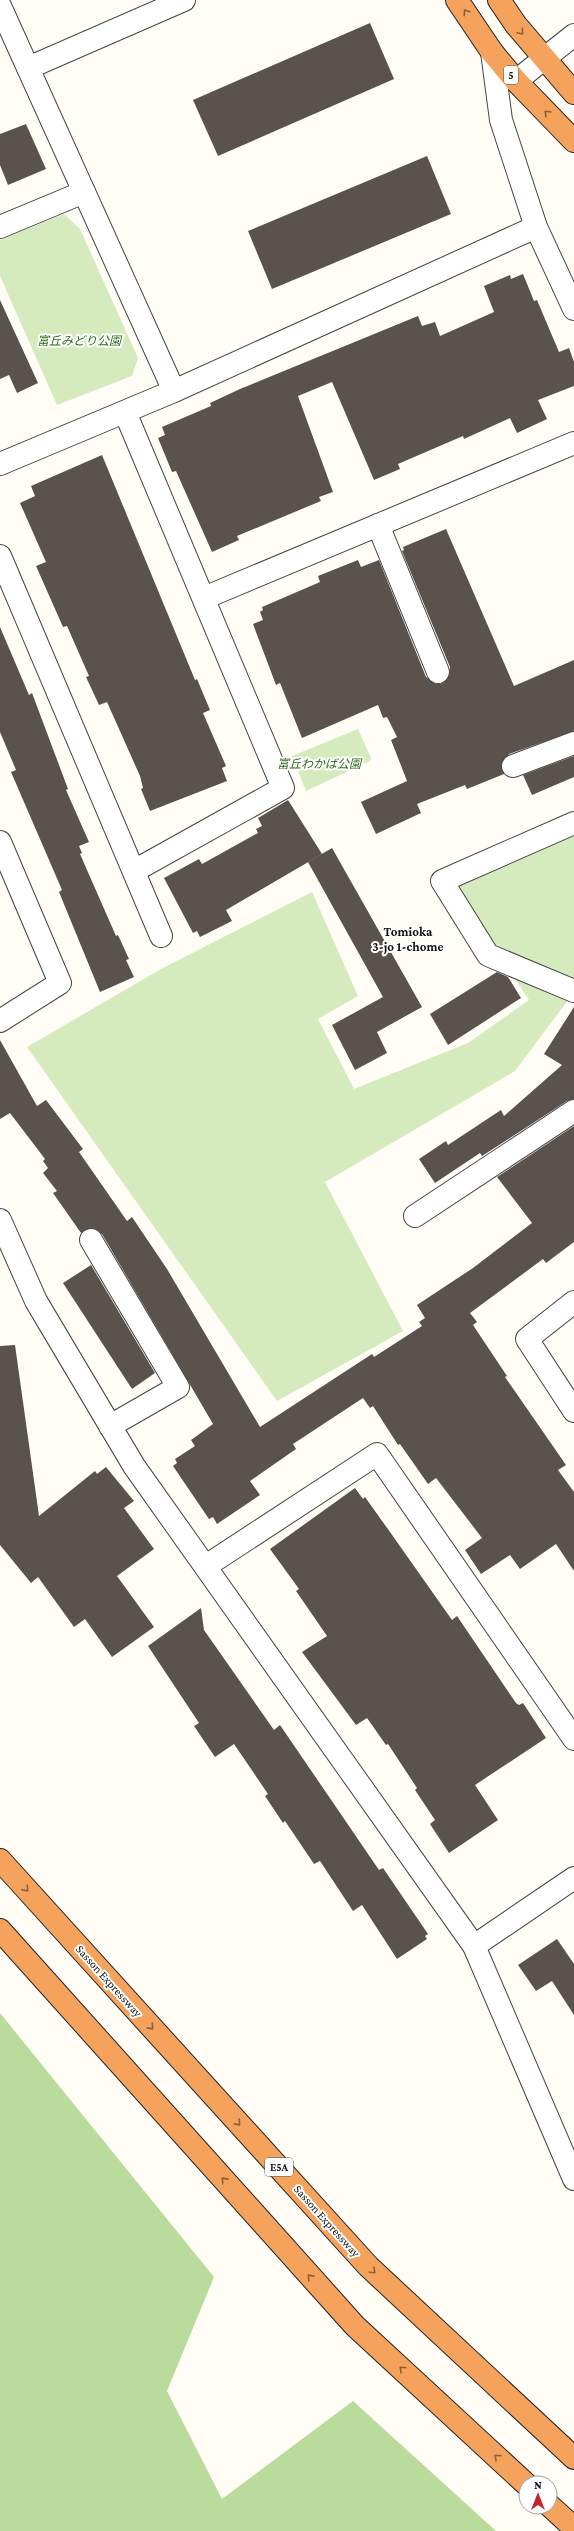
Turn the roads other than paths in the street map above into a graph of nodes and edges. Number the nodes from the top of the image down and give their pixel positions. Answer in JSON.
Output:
{"nodes":[{"id":1,"x":184,"y":0,"type":"edge"},
{"id":2,"x":458,"y":0,"type":"edge"},
{"id":3,"x":499,"y":0,"type":"edge"},
{"id":4,"x":0,"y":6,"type":"edge"},
{"id":5,"x":574,"y":35,"type":"edge"},
{"id":6,"x":492,"y":52,"type":"junction"},
{"id":7,"x":545,"y":59,"type":"junction"},
{"id":8,"x":28,"y":68,"type":"junction"},
{"id":9,"x":516,"y":81,"type":"junction"},
{"id":10,"x":574,"y":94,"type":"edge"},
{"id":11,"x":574,"y":141,"type":"edge"},
{"id":12,"x":84,"y":192,"type":"junction"},
{"id":13,"x":0,"y":226,"type":"edge"},
{"id":14,"x":536,"y":227,"type":"junction"},
{"id":15,"x":574,"y":309,"type":"edge"},
{"id":16,"x":174,"y":391,"type":"junction"},
{"id":17,"x":125,"y":412,"type":"junction"},
{"id":18,"x":574,"y":443,"type":"edge"},
{"id":19,"x":0,"y":464,"type":"edge"},
{"id":20,"x":378,"y":525,"type":"junction"},
{"id":21,"x":0,"y":556,"type":"edge"},
{"id":22,"x":204,"y":598,"type":"junction"},
{"id":23,"x":438,"y":672,"type":"dead end"},
{"id":24,"x":574,"y":743,"type":"edge"},
{"id":25,"x":513,"y":766,"type":"dead end"},
{"id":26,"x":574,"y":823,"type":"edge"},
{"id":27,"x":0,"y":842,"type":"edge"},
{"id":28,"x":134,"y":871,"type":"junction"},
{"id":29,"x":161,"y":936,"type":"dead end"},
{"id":30,"x":574,"y":991,"type":"edge"},
{"id":31,"x":0,"y":1021,"type":"edge"},
{"id":32,"x":574,"y":1111,"type":"edge"},
{"id":33,"x":415,"y":1216,"type":"dead end"},
{"id":34,"x":0,"y":1220,"type":"edge"},
{"id":35,"x":91,"y":1240,"type":"dead end"},
{"id":36,"x":574,"y":1302,"type":"edge"},
{"id":37,"x":574,"y":1411,"type":"edge"},
{"id":38,"x":110,"y":1426,"type":"junction"},
{"id":39,"x":206,"y":1566,"type":"junction"},
{"id":40,"x":574,"y":1738,"type":"edge"},
{"id":41,"x":0,"y":1860,"type":"edge"},
{"id":42,"x":574,"y":1878,"type":"edge"},
{"id":43,"x":0,"y":1930,"type":"edge"},
{"id":44,"x":474,"y":1946,"type":"junction"},
{"id":45,"x":574,"y":2179,"type":"edge"},
{"id":46,"x":574,"y":2458,"type":"edge"},
{"id":47,"x":518,"y":2477,"type":"edge"},
{"id":48,"x":558,"y":2513,"type":"edge"},
{"id":49,"x":574,"y":2528,"type":"edge"}],
"edges":[{"from":1,"to":8,"type":"street"},
{"from":6,"to":2,"type":"highway","number":"5","one_way":true},
{"from":3,"to":7,"type":"highway","one_way":true},
{"from":4,"to":8,"type":"street"},
{"from":5,"to":7,"type":"street"},
{"from":6,"to":9,"type":"highway","number":"5"},
{"from":6,"to":14,"type":"street"},
{"from":7,"to":9,"type":"street"},
{"from":7,"to":10,"type":"highway"},
{"from":8,"to":12,"type":"street"},
{"from":11,"to":9,"type":"highway","number":"5","one_way":true},
{"from":12,"to":13,"type":"street"},
{"from":12,"to":16,"type":"street"},
{"from":14,"to":15,"type":"street"},
{"from":14,"to":16,"type":"street"},
{"from":16,"to":17,"type":"street"},
{"from":17,"to":19,"type":"street"},
{"from":17,"to":22,"type":"street"},
{"from":18,"to":20,"type":"street"},
{"from":20,"to":22,"type":"street"},
{"from":20,"to":23,"type":"street"},
{"from":21,"to":28,"type":"street"},
{"from":22,"to":28,"type":"street"},
{"from":24,"to":25,"type":"street"},
{"from":26,"to":30,"type":"street"},
{"from":27,"to":31,"type":"street"},
{"from":28,"to":29,"type":"street"},
{"from":32,"to":33,"type":"street"},
{"from":34,"to":38,"type":"street"},
{"from":35,"to":38,"type":"street"},
{"from":36,"to":37,"type":"street"},
{"from":38,"to":39,"type":"street"},
{"from":39,"to":40,"type":"street"},
{"from":39,"to":44,"type":"street"},
{"from":41,"to":46,"type":"highway","name":"Sasson Expressway","number":"E5A","one_way":true},
{"from":42,"to":44,"type":"street"},
{"from":47,"to":43,"type":"highway","one_way":true},
{"from":44,"to":45,"type":"street"},
{"from":48,"to":49,"type":"highway"}]}
